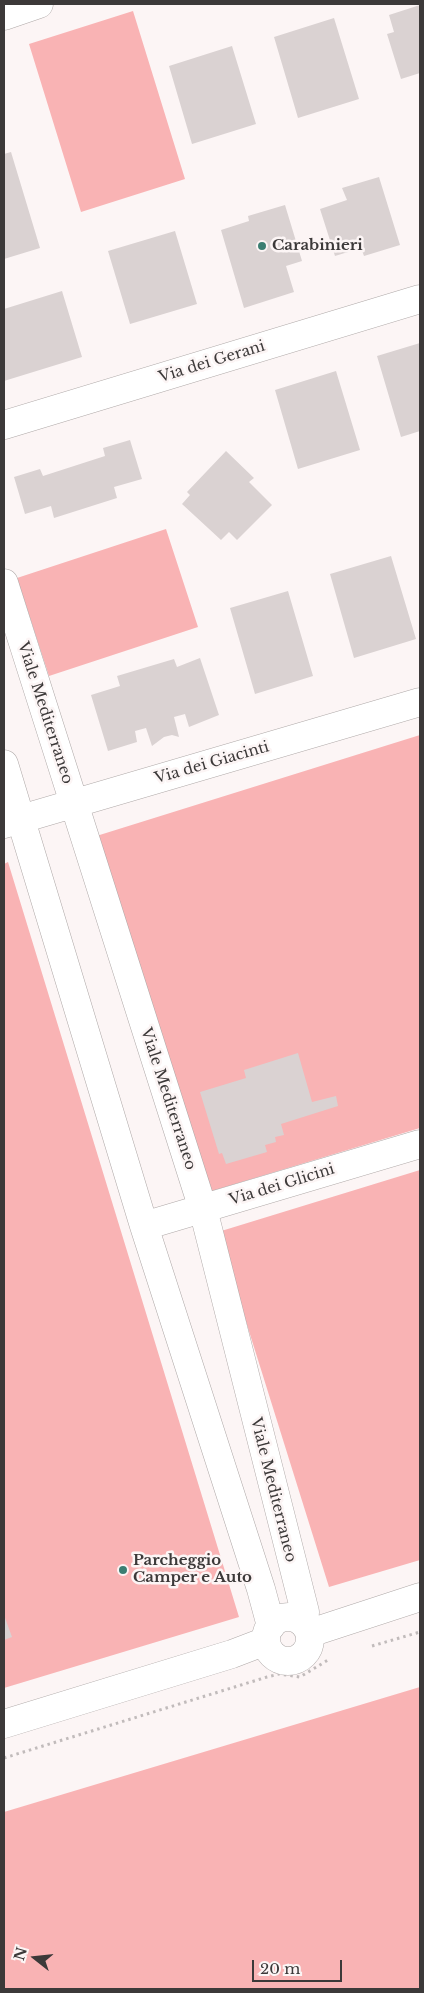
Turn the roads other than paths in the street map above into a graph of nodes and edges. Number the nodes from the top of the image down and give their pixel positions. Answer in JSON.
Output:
{"nodes":[{"id":1,"x":39,"y":4,"type":"edge"},
{"id":2,"x":4,"y":16,"type":"edge"},
{"id":3,"x":420,"y":299,"type":"edge"},
{"id":4,"x":4,"y":425,"type":"edge"},
{"id":5,"x":4,"y":582,"type":"edge"},
{"id":6,"x":420,"y":702,"type":"edge"},
{"id":7,"x":4,"y":764,"type":"edge"},
{"id":8,"x":74,"y":803,"type":"junction"},
{"id":9,"x":12,"y":821,"type":"edge"},
{"id":10,"x":420,"y":1144,"type":"edge"},
{"id":11,"x":203,"y":1209,"type":"junction"},
{"id":12,"x":144,"y":1226,"type":"junction"},
{"id":13,"x":420,"y":1597,"type":"edge"},
{"id":14,"x":307,"y":1628,"type":"junction"},
{"id":15,"x":268,"y":1633,"type":"junction"},
{"id":16,"x":4,"y":1724,"type":"edge"}],
"edges":[{"from":1,"to":2,"type":"street"},
{"from":3,"to":4,"type":"street","name":"Via dei Gerani"},
{"from":5,"to":8,"type":"street","name":"Viale Mediterraneo"},
{"from":6,"to":8,"type":"street","name":"Via dei Giacinti"},
{"from":7,"to":9,"type":"street"},
{"from":8,"to":9,"type":"street","name":"Via dei Giacinti"},
{"from":8,"to":11,"type":"street","name":"Viale Mediterraneo"},
{"from":9,"to":12,"type":"street"},
{"from":10,"to":11,"type":"street","name":"Via dei Glicini"},
{"from":11,"to":12,"type":"street","name":"Via dei Glicini"},
{"from":11,"to":14,"type":"street","name":"Viale Mediterraneo"},
{"from":12,"to":15,"type":"street"},
{"from":13,"to":14,"type":"street"},
{"from":14,"to":15,"type":"street"},
{"from":14,"to":15,"type":"street"},
{"from":15,"to":16,"type":"street"}]}
